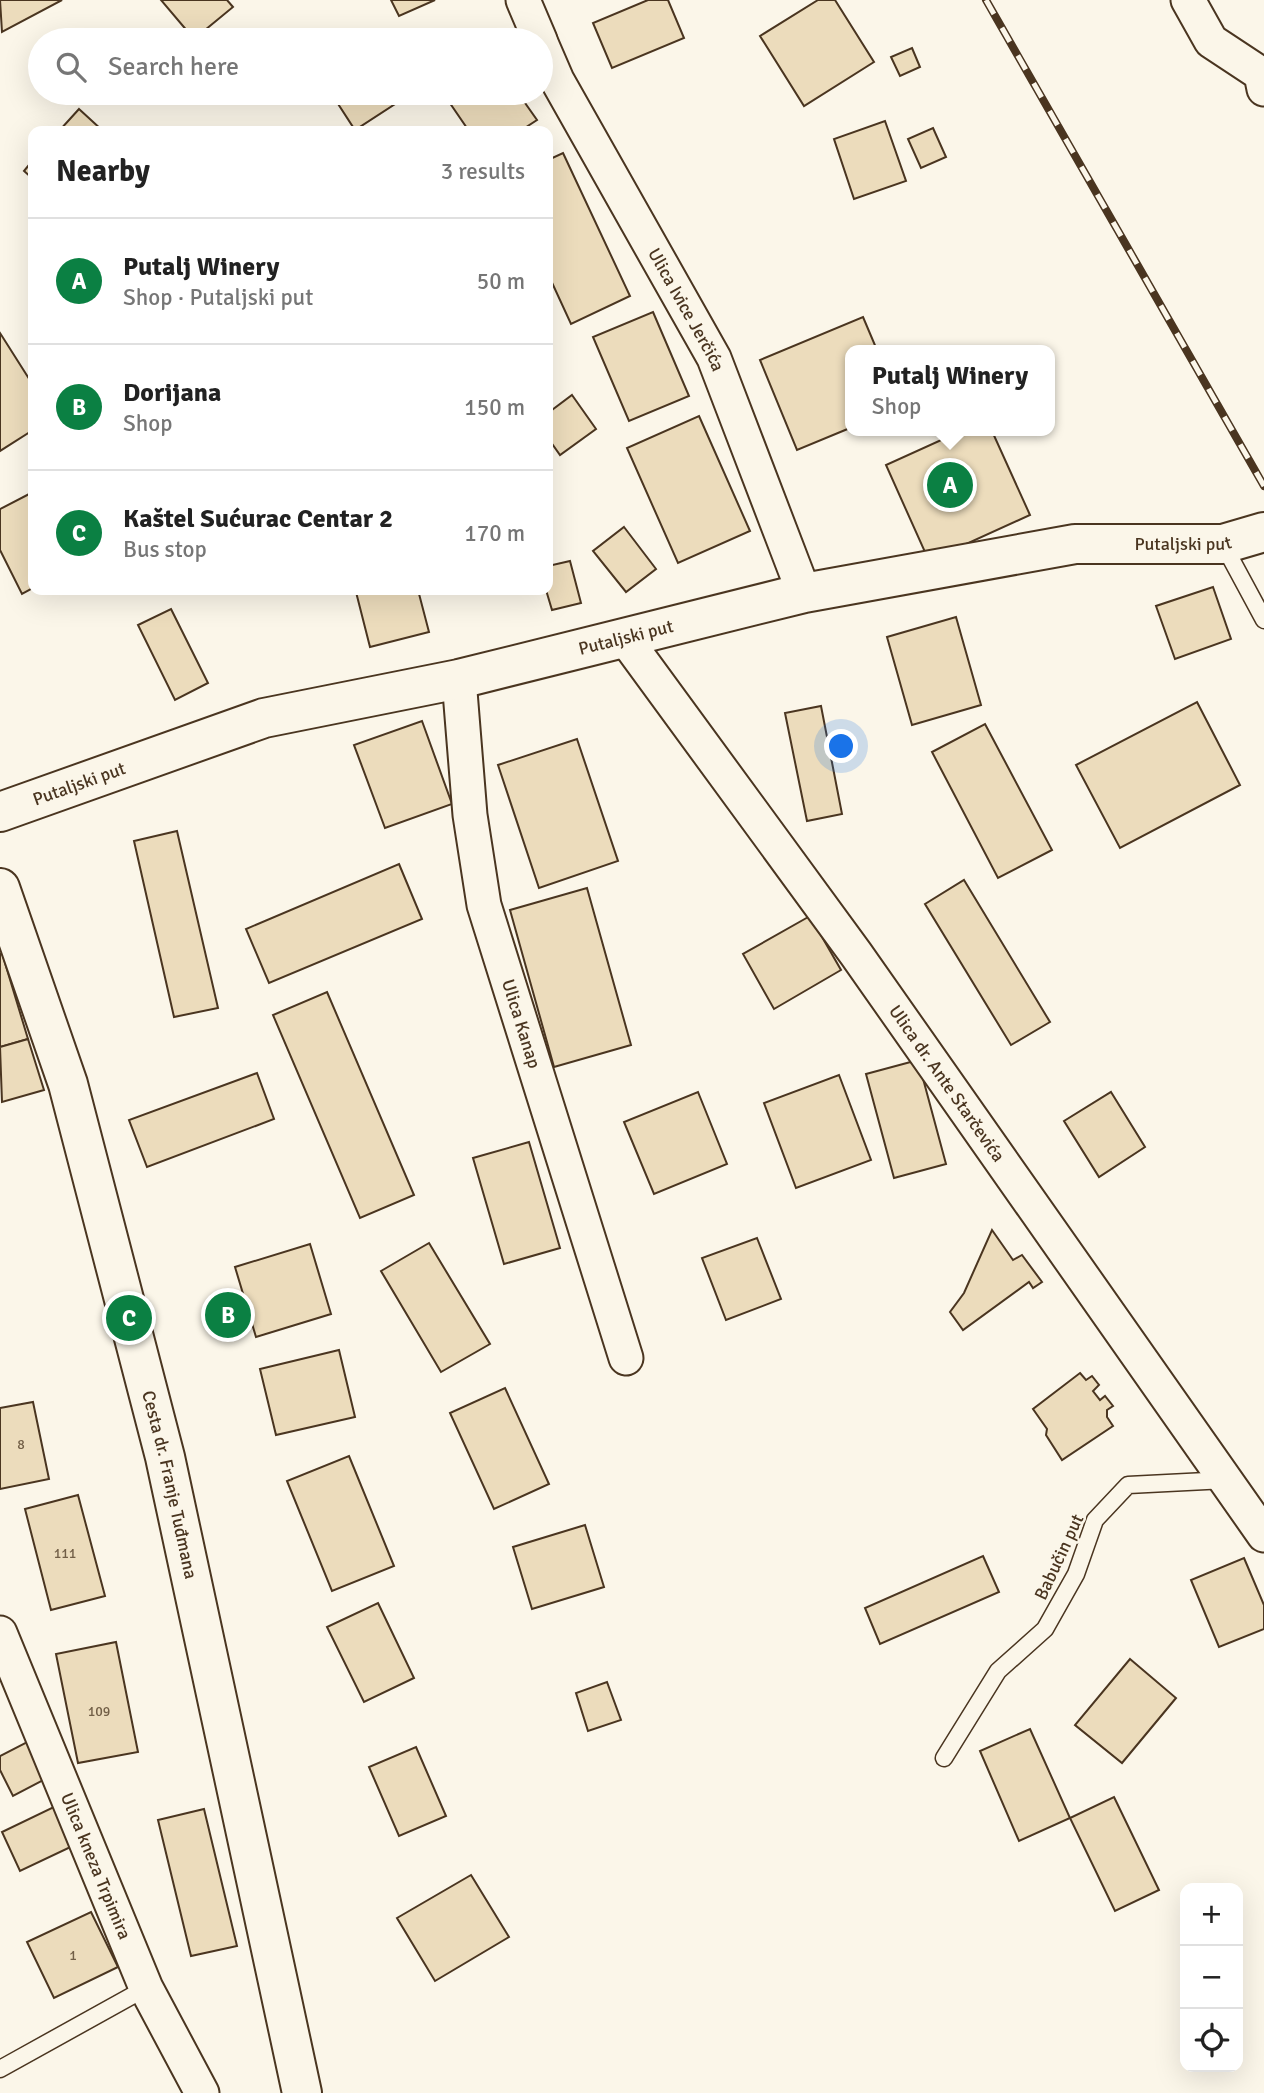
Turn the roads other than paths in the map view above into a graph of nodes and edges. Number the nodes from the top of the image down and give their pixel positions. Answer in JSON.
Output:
{"nodes":[{"id":1,"x":523,"y":0,"type":"edge"},
{"id":2,"x":1188,"y":0,"type":"edge"},
{"id":3,"x":535,"y":28,"type":"edge"},
{"id":4,"x":553,"y":71,"type":"edge"},
{"id":5,"x":1263,"y":77,"type":"edge"},
{"id":6,"x":1264,"y":532,"type":"edge"},
{"id":7,"x":1223,"y":544,"type":"junction"},
{"id":8,"x":804,"y":593,"type":"junction"},
{"id":9,"x":1264,"y":620,"type":"edge"},
{"id":10,"x":624,"y":637,"type":"junction"},
{"id":11,"x":458,"y":679,"type":"junction"},
{"id":12,"x":0,"y":812,"type":"edge"},
{"id":13,"x":0,"y":888,"type":"edge"},
{"id":14,"x":626,"y":1358,"type":"dead end"},
{"id":15,"x":1226,"y":1480,"type":"junction"},
{"id":16,"x":1264,"y":1535,"type":"edge"},
{"id":17,"x":0,"y":1633,"type":"edge"},
{"id":18,"x":944,"y":1758,"type":"dead end"},
{"id":19,"x":146,"y":1988,"type":"junction"},
{"id":20,"x":0,"y":2070,"type":"edge"},
{"id":21,"x":202,"y":2093,"type":"edge"},
{"id":22,"x":302,"y":2093,"type":"edge"}],
"edges":[{"from":1,"to":3,"type":"street","name":"Ulica Ivice Jerčića"},
{"from":2,"to":5,"type":"street"},
{"from":4,"to":8,"type":"street","name":"Ulica Ivice Jerčića"},
{"from":6,"to":7,"type":"street","name":"Putaljski put"},
{"from":7,"to":8,"type":"street","name":"Putaljski put"},
{"from":7,"to":9,"type":"lane"},
{"from":8,"to":10,"type":"street","name":"Putaljski put"},
{"from":10,"to":11,"type":"street","name":"Putaljski put"},
{"from":10,"to":15,"type":"street","name":"Ulica dr. Ante Starčevića"},
{"from":11,"to":12,"type":"street","name":"Putaljski put"},
{"from":11,"to":14,"type":"street","name":"Ulica Kanap"},
{"from":13,"to":22,"type":"street","name":"Cesta dr. Franje Tuđmana"},
{"from":15,"to":16,"type":"street","name":"Ulica dr. Ante Starčevića"},
{"from":15,"to":18,"type":"lane","name":"Babučin put"},
{"from":17,"to":19,"type":"street","name":"Ulica kneza Trpimira"},
{"from":19,"to":20,"type":"lane"},
{"from":19,"to":21,"type":"street","name":"Ulica kneza Trpimira"}]}
